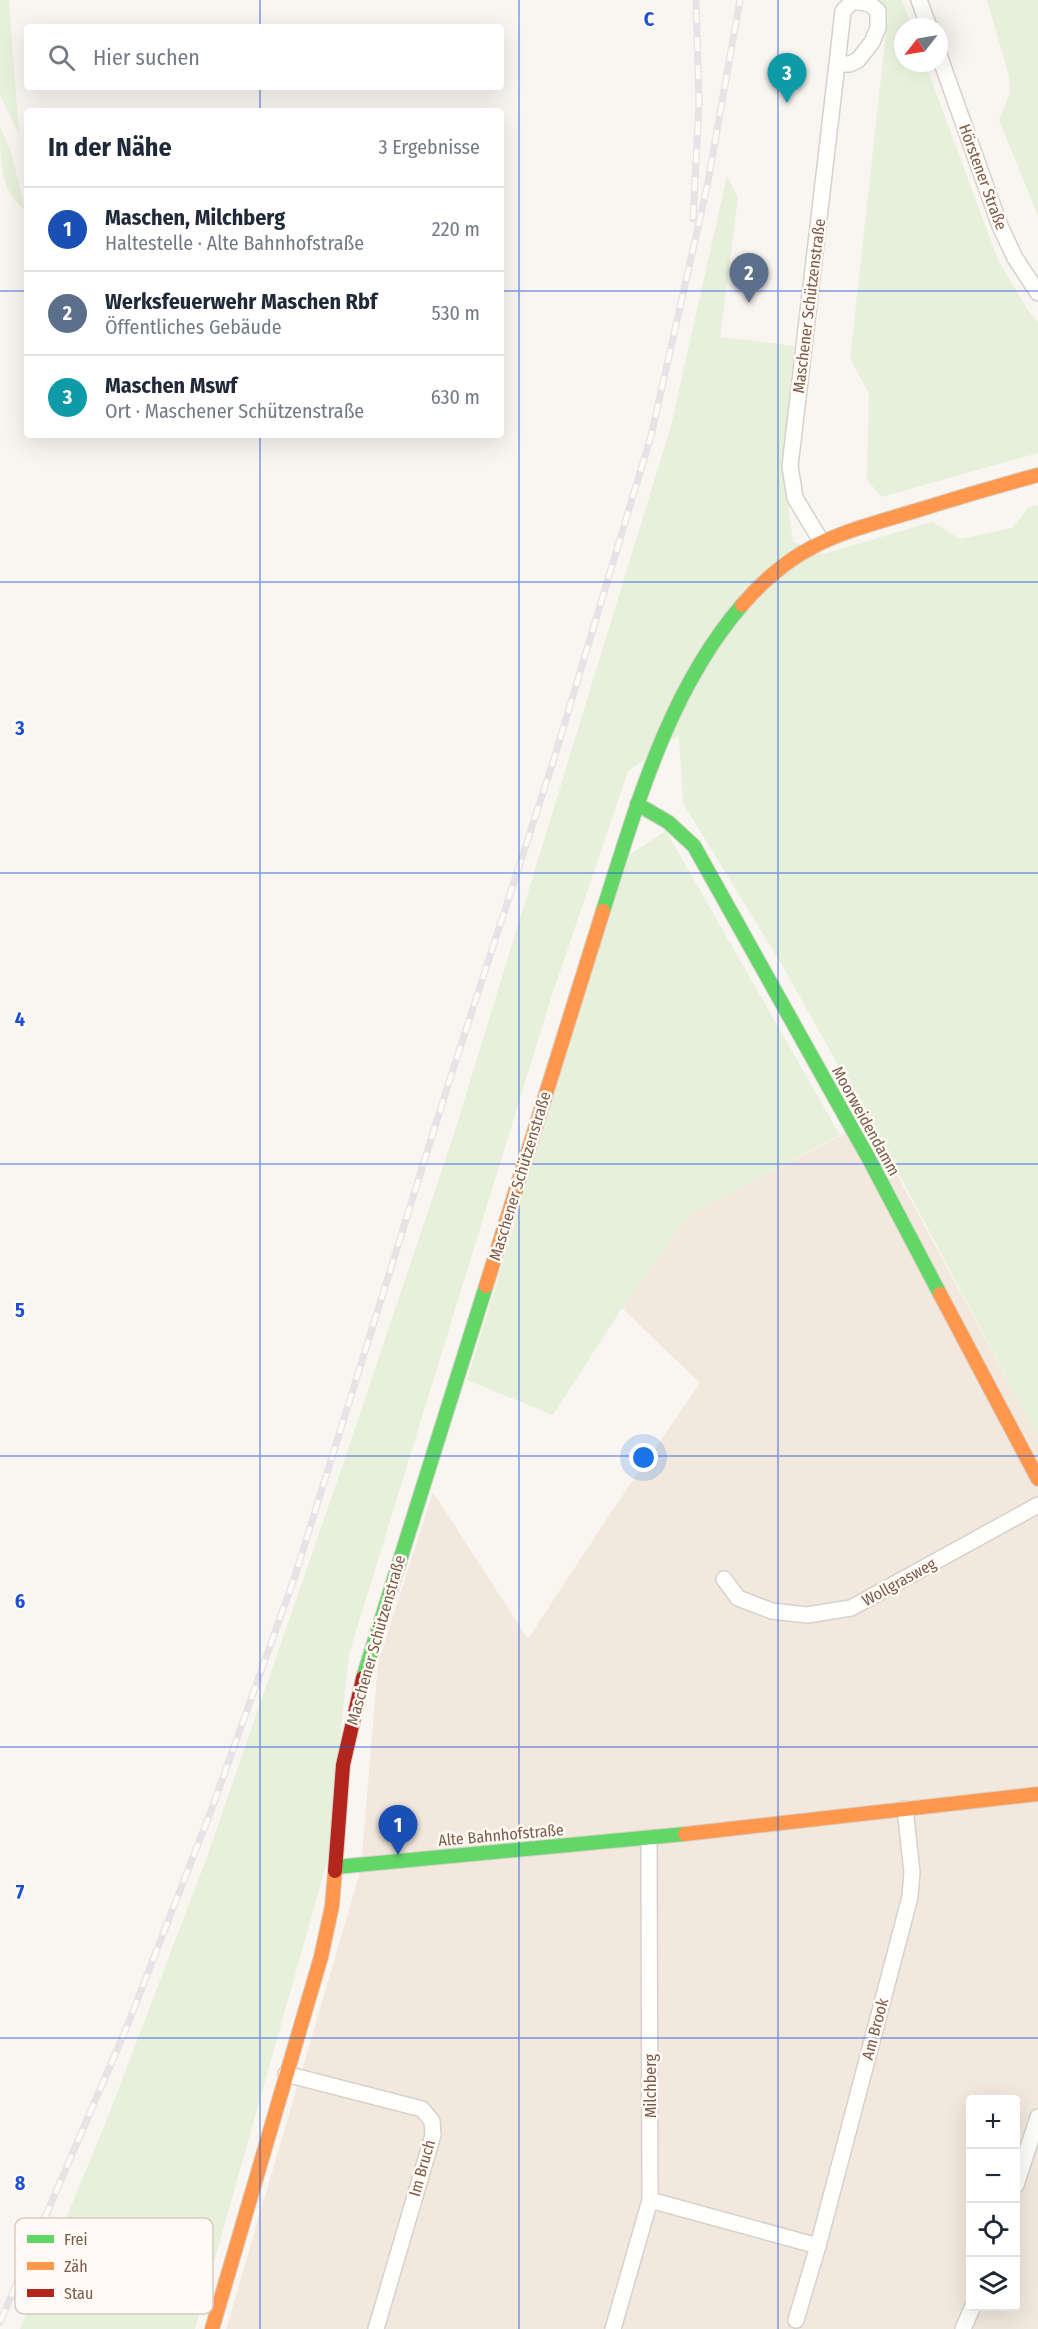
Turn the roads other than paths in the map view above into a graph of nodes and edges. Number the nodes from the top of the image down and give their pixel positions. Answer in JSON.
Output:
{"nodes":[{"id":1,"x":919,"y":0,"type":"edge"},
{"id":2,"x":926,"y":18,"type":"edge"},
{"id":3,"x":837,"y":64,"type":"dead end"},
{"id":4,"x":945,"y":72,"type":"edge"},
{"id":5,"x":1038,"y":293,"type":"edge"},
{"id":6,"x":1038,"y":475,"type":"edge"},
{"id":7,"x":821,"y":541,"type":"junction"},
{"id":8,"x":637,"y":804,"type":"junction"},
{"id":9,"x":1038,"y":1479,"type":"edge"},
{"id":10,"x":1038,"y":1505,"type":"edge"},
{"id":11,"x":724,"y":1579,"type":"dead end"},
{"id":12,"x":1038,"y":1794,"type":"edge"},
{"id":13,"x":904,"y":1809,"type":"junction"},
{"id":14,"x":649,"y":1838,"type":"junction"},
{"id":15,"x":336,"y":1867,"type":"junction"},
{"id":16,"x":286,"y":2074,"type":"junction"},
{"id":17,"x":1038,"y":2117,"type":"edge"},
{"id":18,"x":1020,"y":2173,"type":"edge"},
{"id":19,"x":650,"y":2200,"type":"junction"},
{"id":20,"x":818,"y":2246,"type":"junction"},
{"id":21,"x":970,"y":2311,"type":"edge"},
{"id":22,"x":796,"y":2320,"type":"dead end"},
{"id":23,"x":212,"y":2329,"type":"edge"},
{"id":24,"x":375,"y":2329,"type":"edge"},
{"id":25,"x":613,"y":2329,"type":"edge"},
{"id":26,"x":963,"y":2329,"type":"edge"}],
"edges":[{"from":1,"to":2,"type":"street"},
{"from":3,"to":7,"type":"street","name":"Maschener Schützenstraße"},
{"from":4,"to":5,"type":"street","name":"Hörstener Straße"},
{"from":6,"to":7,"type":"main road","name":"Maschener Schützenstraße"},
{"from":7,"to":8,"type":"main road","name":"Maschener Schützenstraße"},
{"from":8,"to":9,"type":"main road","name":"Moorweidendamm"},
{"from":8,"to":15,"type":"main road","name":"Maschener Schützenstraße"},
{"from":10,"to":11,"type":"street","name":"Wollgrasweg"},
{"from":12,"to":13,"type":"main road","name":"Alte Bahnhofstraße"},
{"from":13,"to":14,"type":"main road","name":"Alte Bahnhofstraße"},
{"from":13,"to":20,"type":"street","name":"Am Brook"},
{"from":14,"to":15,"type":"main road","name":"Alte Bahnhofstraße"},
{"from":14,"to":19,"type":"street","name":"Milchberg"},
{"from":15,"to":16,"type":"main road"},
{"from":16,"to":23,"type":"main road"},
{"from":16,"to":24,"type":"street","name":"Im Bruch"},
{"from":17,"to":18,"type":"street"},
{"from":19,"to":20,"type":"street"},
{"from":19,"to":25,"type":"street","name":"Milchberg"},
{"from":20,"to":22,"type":"street","name":"Am Brook"},
{"from":21,"to":26,"type":"street"}]}
